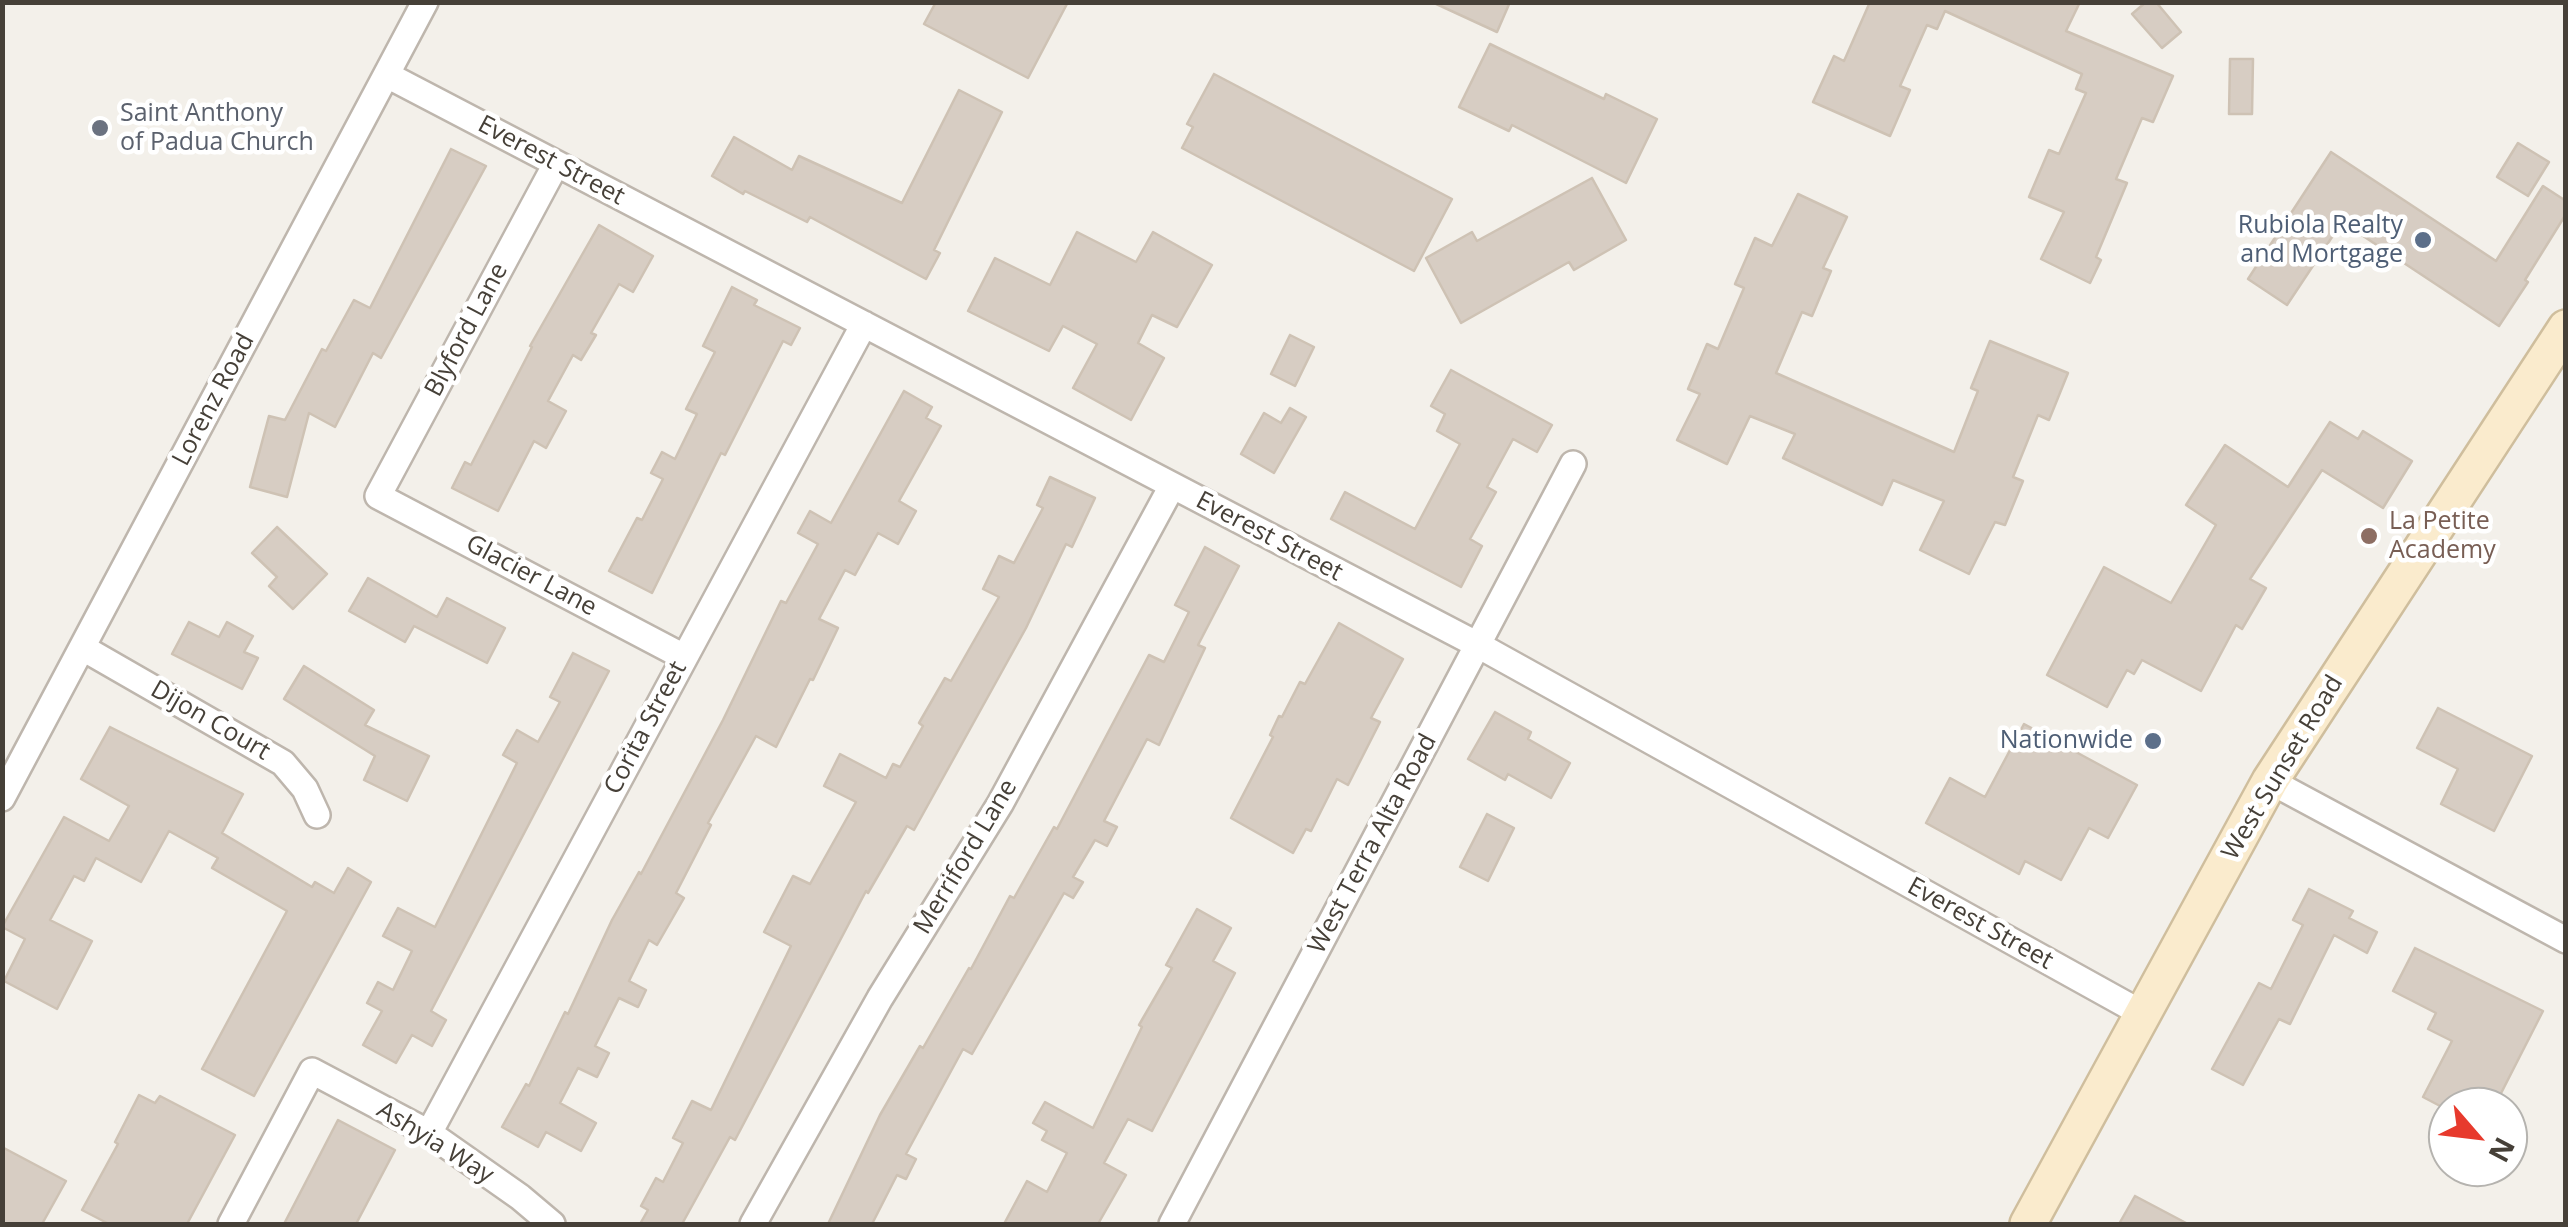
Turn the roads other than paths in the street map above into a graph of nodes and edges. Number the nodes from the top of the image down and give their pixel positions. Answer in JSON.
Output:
{"nodes":[{"id":1,"x":425,"y":2,"type":"edge"},
{"id":2,"x":387,"y":75,"type":"junction"},
{"id":3,"x":556,"y":164,"type":"junction"},
{"id":4,"x":864,"y":324,"type":"junction"},
{"id":5,"x":2566,"y":328,"type":"edge"},
{"id":6,"x":1573,"y":464,"type":"dead end"},
{"id":7,"x":1172,"y":486,"type":"junction"},
{"id":8,"x":378,"y":496,"type":"joint"},
{"id":9,"x":1478,"y":645,"type":"junction"},
{"id":10,"x":83,"y":648,"type":"junction"},
{"id":11,"x":684,"y":657,"type":"junction"},
{"id":12,"x":2270,"y":781,"type":"junction"},
{"id":13,"x":2,"y":798,"type":"edge"},
{"id":14,"x":317,"y":816,"type":"dead end"},
{"id":15,"x":2566,"y":940,"type":"edge"},
{"id":16,"x":2143,"y":1014,"type":"junction"},
{"id":17,"x":430,"y":1133,"type":"junction"},
{"id":18,"x":231,"y":1224,"type":"edge"},
{"id":19,"x":552,"y":1224,"type":"edge"},
{"id":20,"x":753,"y":1224,"type":"edge"},
{"id":21,"x":1172,"y":1224,"type":"edge"},
{"id":22,"x":2028,"y":1224,"type":"edge"}],
"edges":[{"from":1,"to":2,"type":"street","name":"Lorenz Road"},
{"from":2,"to":3,"type":"street","name":"Everest Street"},
{"from":2,"to":10,"type":"street","name":"Lorenz Road"},
{"from":3,"to":4,"type":"street","name":"Everest Street"},
{"from":3,"to":8,"type":"street","name":"Blyford Lane"},
{"from":4,"to":7,"type":"street","name":"Everest Street"},
{"from":4,"to":11,"type":"street","name":"Corita Street"},
{"from":5,"to":12,"type":"main road","name":"West Sunset Road"},
{"from":6,"to":9,"type":"street","name":"West Terra Alta Road"},
{"from":7,"to":9,"type":"street","name":"Everest Street"},
{"from":7,"to":20,"type":"street","name":"Merriford Lane"},
{"from":8,"to":11,"type":"street","name":"Glacier Lane"},
{"from":9,"to":16,"type":"street","name":"Everest Street"},
{"from":9,"to":21,"type":"street","name":"West Terra Alta Road"},
{"from":10,"to":13,"type":"street","name":"Lorenz Road"},
{"from":10,"to":14,"type":"street","name":"Dijon Court"},
{"from":11,"to":17,"type":"street","name":"Corita Street"},
{"from":12,"to":15,"type":"street"},
{"from":12,"to":16,"type":"main road","name":"West Sunset Road"},
{"from":16,"to":22,"type":"main road","name":"West Sunset Road"},
{"from":17,"to":18,"type":"street","name":"Ashyia Way"},
{"from":17,"to":19,"type":"street","name":"Ashyia Way"}]}
